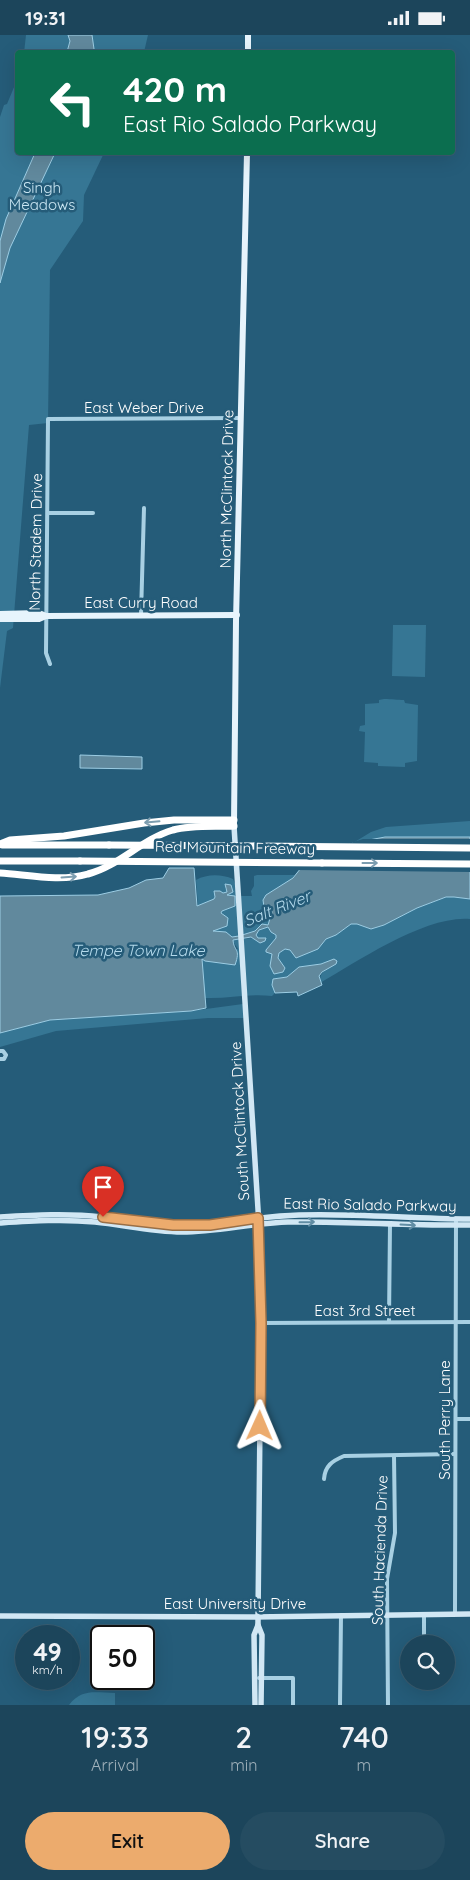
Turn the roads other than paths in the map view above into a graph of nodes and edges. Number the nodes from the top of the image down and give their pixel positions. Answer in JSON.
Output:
{"nodes":[{"id":1,"x":248,"y":35,"type":"edge"},
{"id":2,"x":248,"y":50,"type":"edge"},
{"id":3,"x":247,"y":155,"type":"edge"},
{"id":4,"x":241,"y":418,"type":"junction"},
{"id":5,"x":48,"y":419,"type":"joint"},
{"id":6,"x":144,"y":508,"type":"dead end"},
{"id":7,"x":48,"y":513,"type":"junction"},
{"id":8,"x":93,"y":513,"type":"dead end"},
{"id":9,"x":0,"y":613,"type":"edge"},
{"id":10,"x":141,"y":615,"type":"junction"},
{"id":11,"x":237,"y":615,"type":"junction"},
{"id":12,"x":46,"y":616,"type":"junction"},
{"id":13,"x":0,"y":619,"type":"edge"},
{"id":14,"x":50,"y":664,"type":"dead end"},
{"id":15,"x":234,"y":823,"type":"junction"},
{"id":16,"x":0,"y":845,"type":"edge"},
{"id":17,"x":470,"y":847,"type":"edge"},
{"id":18,"x":0,"y":861,"type":"edge"},
{"id":19,"x":470,"y":864,"type":"edge"},
{"id":20,"x":0,"y":873,"type":"edge"},
{"id":21,"x":0,"y":1051,"type":"edge"},
{"id":22,"x":0,"y":1060,"type":"edge"},
{"id":23,"x":0,"y":1217,"type":"edge"},
{"id":24,"x":389,"y":1217,"type":"junction"},
{"id":25,"x":258,"y":1218,"type":"junction"},
{"id":26,"x":470,"y":1219,"type":"edge"},
{"id":27,"x":456,"y":1222,"type":"junction"},
{"id":28,"x":0,"y":1223,"type":"edge"},
{"id":29,"x":390,"y":1224,"type":"junction"},
{"id":30,"x":259,"y":1225,"type":"junction"},
{"id":31,"x":470,"y":1225,"type":"edge"},
{"id":32,"x":389,"y":1321,"type":"junction"},
{"id":33,"x":456,"y":1321,"type":"junction"},
{"id":34,"x":470,"y":1322,"type":"edge"},
{"id":35,"x":261,"y":1323,"type":"junction"},
{"id":36,"x":456,"y":1419,"type":"junction"},
{"id":37,"x":470,"y":1419,"type":"edge"},
{"id":38,"x":455,"y":1454,"type":"junction"},
{"id":39,"x":394,"y":1456,"type":"junction"},
{"id":40,"x":324,"y":1479,"type":"dead end"},
{"id":41,"x":455,"y":1614,"type":"junction"},
{"id":42,"x":470,"y":1614,"type":"edge"},
{"id":43,"x":341,"y":1615,"type":"junction"},
{"id":44,"x":388,"y":1615,"type":"junction"},
{"id":45,"x":424,"y":1615,"type":"junction"},
{"id":46,"x":0,"y":1616,"type":"edge"},
{"id":47,"x":258,"y":1617,"type":"junction"},
{"id":48,"x":424,"y":1635,"type":"edge"},
{"id":49,"x":258,"y":1678,"type":"junction"},
{"id":50,"x":255,"y":1705,"type":"edge"},
{"id":51,"x":261,"y":1705,"type":"edge"},
{"id":52,"x":293,"y":1705,"type":"edge"},
{"id":53,"x":340,"y":1705,"type":"edge"},
{"id":54,"x":388,"y":1705,"type":"edge"}],
"edges":[{"from":1,"to":2,"type":"main road"},
{"from":3,"to":4,"type":"main road","name":"North McClintock Drive"},
{"from":4,"to":5,"type":"street","name":"East Weber Drive"},
{"from":4,"to":11,"type":"main road","name":"North McClintock Drive"},
{"from":5,"to":7,"type":"street","name":"North Stadem Drive"},
{"from":6,"to":10,"type":"street"},
{"from":7,"to":8,"type":"street"},
{"from":7,"to":12,"type":"street","name":"North Stadem Drive"},
{"from":9,"to":12,"type":"main road","name":"East Curry Road"},
{"from":10,"to":11,"type":"main road","name":"East Curry Road"},
{"from":10,"to":12,"type":"main road","name":"East Curry Road"},
{"from":11,"to":15,"type":"main road","name":"North McClintock Drive"},
{"from":12,"to":13,"type":"main road","name":"East Curry Road"},
{"from":12,"to":14,"type":"street","name":"North Stadem Drive"},
{"from":15,"to":16,"type":"highway","one_way":true},
{"from":20,"to":15,"type":"highway","one_way":true},
{"from":15,"to":25,"type":"main road","name":"South McClintock Drive","bridge":true},
{"from":16,"to":17,"type":"highway","name":"Red Mountain Freeway","bridge":true},
{"from":18,"to":19,"type":"highway","name":"Red Mountain Freeway","one_way":true,"bridge":true},
{"from":21,"to":22,"type":"street"},
{"from":23,"to":25,"type":"main road","name":"East Rio Salado Parkway"},
{"from":24,"to":25,"type":"main road","name":"East Rio Salado Parkway"},
{"from":24,"to":27,"type":"main road","name":"East Rio Salado Parkway"},
{"from":24,"to":29,"type":"street"},
{"from":25,"to":30,"type":"main road","name":"South McClintock Drive"},
{"from":26,"to":27,"type":"main road","name":"East Rio Salado Parkway"},
{"from":29,"to":27,"type":"main road","name":"East Rio Salado Parkway","one_way":true},
{"from":27,"to":31,"type":"main road","name":"East Rio Salado Parkway"},
{"from":27,"to":33,"type":"street","name":"South Perry Lane"},
{"from":28,"to":30,"type":"main road","name":"East Rio Salado Parkway"},
{"from":30,"to":29,"type":"main road","name":"East Rio Salado Parkway","one_way":true},
{"from":29,"to":32,"type":"street"},
{"from":30,"to":35,"type":"main road","name":"South McClintock Drive"},
{"from":32,"to":33,"type":"street","name":"East 3rd Street"},
{"from":32,"to":35,"type":"street","name":"East 3rd Street"},
{"from":33,"to":34,"type":"street","name":"East 3rd Street"},
{"from":33,"to":36,"type":"street","name":"South Perry Lane"},
{"from":35,"to":47,"type":"main road","name":"South McClintock Drive"},
{"from":36,"to":37,"type":"street"},
{"from":36,"to":38,"type":"street","name":"South Perry Lane"},
{"from":38,"to":39,"type":"street"},
{"from":38,"to":41,"type":"street","name":"South Perry Lane"},
{"from":39,"to":40,"type":"street"},
{"from":39,"to":44,"type":"street","name":"South Hacienda Drive"},
{"from":41,"to":42,"type":"main road","name":"East University Drive"},
{"from":41,"to":45,"type":"main road","name":"East University Drive"},
{"from":43,"to":44,"type":"main road","name":"East University Drive"},
{"from":43,"to":47,"type":"main road","name":"East University Drive"},
{"from":43,"to":53,"type":"street"},
{"from":44,"to":45,"type":"main road","name":"East University Drive"},
{"from":44,"to":54,"type":"street","name":"South Hacienda Drive"},
{"from":45,"to":48,"type":"street"},
{"from":46,"to":47,"type":"main road","name":"East University Drive"},
{"from":47,"to":49,"type":"main road","name":"South McClintock Drive"},
{"from":49,"to":50,"type":"main road","name":"South McClintock Drive"},
{"from":49,"to":51,"type":"main road","name":"South McClintock Drive"},
{"from":49,"to":52,"type":"street"}]}
